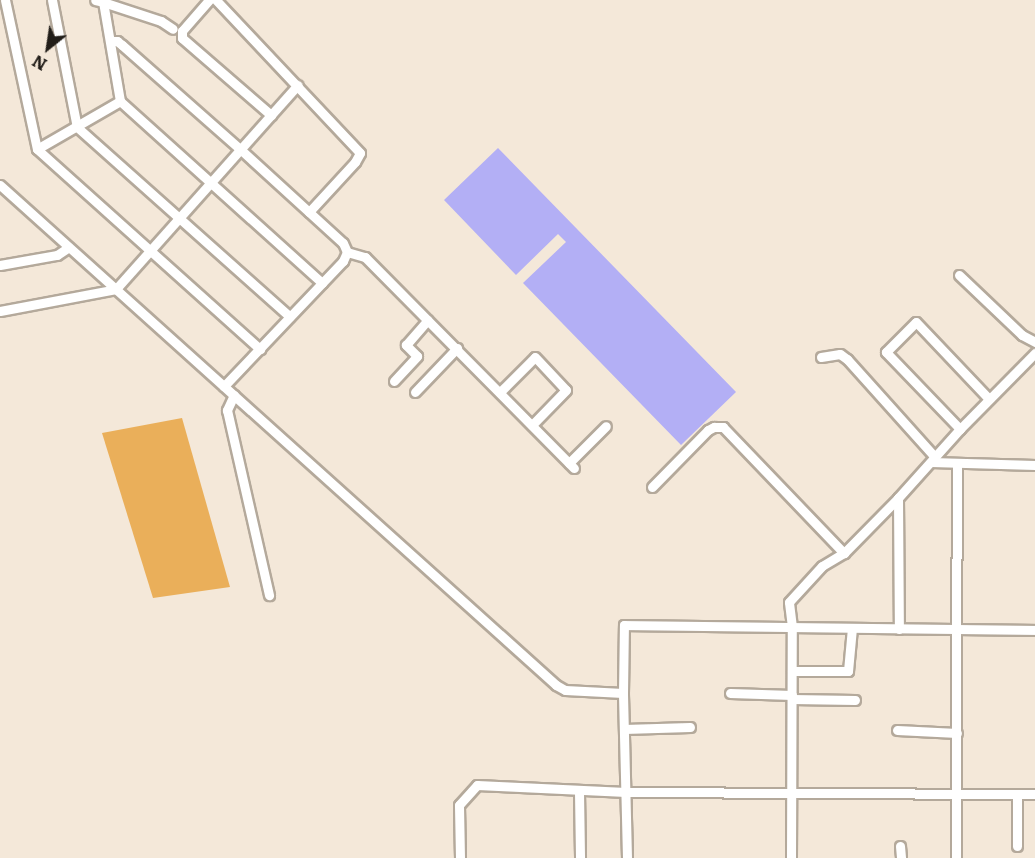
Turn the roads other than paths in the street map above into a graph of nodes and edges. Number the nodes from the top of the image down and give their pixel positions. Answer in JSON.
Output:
{"nodes":[{"id":1,"x":5,"y":0,"type":"edge"},
{"id":2,"x":52,"y":0,"type":"edge"},
{"id":3,"x":209,"y":0,"type":"edge"},
{"id":4,"x":216,"y":0,"type":"edge"},
{"id":5,"x":99,"y":1,"type":"edge"},
{"id":6,"x":173,"y":29,"type":"dead end"},
{"id":7,"x":110,"y":41,"type":"junction"},
{"id":8,"x":298,"y":85,"type":"junction"},
{"id":9,"x":120,"y":102,"type":"junction"},
{"id":10,"x":271,"y":115,"type":"junction"},
{"id":11,"x":76,"y":127,"type":"junction"},
{"id":12,"x":37,"y":149,"type":"junction"},
{"id":13,"x":240,"y":149,"type":"junction"},
{"id":14,"x":209,"y":182,"type":"junction"},
{"id":15,"x":0,"y":185,"type":"edge"},
{"id":16,"x":309,"y":212,"type":"junction"},
{"id":17,"x":179,"y":217,"type":"junction"},
{"id":18,"x":69,"y":247,"type":"junction"},
{"id":19,"x":347,"y":252,"type":"junction"},
{"id":20,"x":149,"y":253,"type":"junction"},
{"id":21,"x":0,"y":265,"type":"edge"},
{"id":22,"x":959,"y":275,"type":"dead end"},
{"id":23,"x":322,"y":283,"type":"junction"},
{"id":24,"x":116,"y":289,"type":"junction"},
{"id":25,"x":0,"y":311,"type":"edge"},
{"id":26,"x":290,"y":318,"type":"junction"},
{"id":27,"x":429,"y":320,"type":"junction"},
{"id":28,"x":1035,"y":342,"type":"edge"},
{"id":29,"x":457,"y":348,"type":"junction"},
{"id":30,"x":260,"y":349,"type":"junction"},
{"id":31,"x":1035,"y":353,"type":"edge"},
{"id":32,"x":821,"y":357,"type":"dead end"},
{"id":33,"x":394,"y":381,"type":"dead end"},
{"id":34,"x":224,"y":386,"type":"junction"},
{"id":35,"x":416,"y":392,"type":"dead end"},
{"id":36,"x":500,"y":392,"type":"junction"},
{"id":37,"x":234,"y":396,"type":"junction"},
{"id":38,"x":989,"y":399,"type":"junction"},
{"id":39,"x":532,"y":425,"type":"junction"},
{"id":40,"x":606,"y":426,"type":"dead end"},
{"id":41,"x":960,"y":429,"type":"junction"},
{"id":42,"x":933,"y":460,"type":"junction"},
{"id":43,"x":957,"y":464,"type":"junction"},
{"id":44,"x":1035,"y":465,"type":"edge"},
{"id":45,"x":652,"y":487,"type":"dead end"},
{"id":46,"x":898,"y":498,"type":"junction"},
{"id":47,"x":844,"y":553,"type":"junction"},
{"id":48,"x":269,"y":595,"type":"dead end"},
{"id":49,"x":792,"y":627,"type":"junction"},
{"id":50,"x":852,"y":628,"type":"junction"},
{"id":51,"x":899,"y":629,"type":"junction"},
{"id":52,"x":958,"y":630,"type":"junction"},
{"id":53,"x":1035,"y":630,"type":"edge"},
{"id":54,"x":792,"y":671,"type":"junction"},
{"id":55,"x":623,"y":693,"type":"junction"},
{"id":56,"x":730,"y":693,"type":"dead end"},
{"id":57,"x":792,"y":697,"type":"junction"},
{"id":58,"x":855,"y":699,"type":"dead end"},
{"id":59,"x":690,"y":727,"type":"dead end"},
{"id":60,"x":624,"y":729,"type":"junction"},
{"id":61,"x":897,"y":730,"type":"dead end"},
{"id":62,"x":957,"y":733,"type":"junction"},
{"id":63,"x":579,"y":792,"type":"junction"},
{"id":64,"x":626,"y":792,"type":"junction"},
{"id":65,"x":790,"y":792,"type":"junction"},
{"id":66,"x":956,"y":794,"type":"junction"},
{"id":67,"x":1017,"y":794,"type":"junction"},
{"id":68,"x":1035,"y":794,"type":"edge"},
{"id":69,"x":900,"y":846,"type":"dead end"},
{"id":70,"x":1017,"y":846,"type":"dead end"},
{"id":71,"x":460,"y":858,"type":"edge"},
{"id":72,"x":580,"y":858,"type":"edge"},
{"id":73,"x":627,"y":858,"type":"edge"},
{"id":74,"x":790,"y":858,"type":"edge"},
{"id":75,"x":901,"y":858,"type":"edge"},
{"id":76,"x":956,"y":858,"type":"edge"}],
"edges":[{"from":1,"to":12,"type":"street"},
{"from":2,"to":11,"type":"street"},
{"from":3,"to":10,"type":"street"},
{"from":4,"to":8,"type":"street"},
{"from":5,"to":6,"type":"street"},
{"from":5,"to":7,"type":"street"},
{"from":7,"to":9,"type":"street"},
{"from":7,"to":13,"type":"street"},
{"from":8,"to":10,"type":"street"},
{"from":8,"to":16,"type":"street"},
{"from":9,"to":11,"type":"street"},
{"from":9,"to":14,"type":"street"},
{"from":10,"to":13,"type":"street"},
{"from":11,"to":12,"type":"street"},
{"from":11,"to":17,"type":"street"},
{"from":12,"to":20,"type":"street"},
{"from":13,"to":14,"type":"street"},
{"from":13,"to":16,"type":"street"},
{"from":14,"to":17,"type":"street"},
{"from":14,"to":23,"type":"street"},
{"from":15,"to":18,"type":"street"},
{"from":16,"to":19,"type":"street"},
{"from":17,"to":20,"type":"street"},
{"from":17,"to":26,"type":"street"},
{"from":18,"to":21,"type":"street"},
{"from":18,"to":24,"type":"street"},
{"from":19,"to":23,"type":"street"},
{"from":19,"to":27,"type":"street"},
{"from":20,"to":24,"type":"street"},
{"from":20,"to":30,"type":"street"},
{"from":22,"to":28,"type":"street"},
{"from":23,"to":26,"type":"street"},
{"from":24,"to":25,"type":"street"},
{"from":24,"to":34,"type":"street"},
{"from":26,"to":30,"type":"street"},
{"from":27,"to":29,"type":"street"},
{"from":27,"to":33,"type":"street"},
{"from":29,"to":35,"type":"street"},
{"from":29,"to":36,"type":"street"},
{"from":30,"to":34,"type":"street"},
{"from":31,"to":38,"type":"street"},
{"from":32,"to":42,"type":"street"},
{"from":34,"to":37,"type":"street"},
{"from":36,"to":39,"type":"street"},
{"from":36,"to":39,"type":"street"},
{"from":37,"to":48,"type":"street"},
{"from":37,"to":55,"type":"street"},
{"from":38,"to":41,"type":"street"},
{"from":38,"to":41,"type":"street"},
{"from":39,"to":40,"type":"street"},
{"from":41,"to":42,"type":"street"},
{"from":42,"to":43,"type":"street"},
{"from":42,"to":46,"type":"street"},
{"from":43,"to":44,"type":"street"},
{"from":43,"to":52,"type":"street"},
{"from":45,"to":47,"type":"street"},
{"from":46,"to":47,"type":"street"},
{"from":46,"to":51,"type":"street"},
{"from":47,"to":49,"type":"street"},
{"from":49,"to":50,"type":"street"},
{"from":49,"to":54,"type":"street"},
{"from":49,"to":55,"type":"street"},
{"from":50,"to":51,"type":"street"},
{"from":50,"to":54,"type":"street"},
{"from":51,"to":52,"type":"street"},
{"from":52,"to":53,"type":"street"},
{"from":52,"to":62,"type":"street"},
{"from":54,"to":57,"type":"street"},
{"from":55,"to":60,"type":"street"},
{"from":56,"to":57,"type":"street"},
{"from":57,"to":58,"type":"street"},
{"from":57,"to":65,"type":"street"},
{"from":59,"to":60,"type":"street"},
{"from":60,"to":64,"type":"street"},
{"from":61,"to":62,"type":"street"},
{"from":62,"to":66,"type":"street"},
{"from":63,"to":64,"type":"street"},
{"from":63,"to":71,"type":"street"},
{"from":63,"to":72,"type":"street"},
{"from":64,"to":65,"type":"street"},
{"from":64,"to":73,"type":"street"},
{"from":65,"to":66,"type":"street"},
{"from":65,"to":74,"type":"street"},
{"from":66,"to":67,"type":"street"},
{"from":66,"to":76,"type":"street"},
{"from":67,"to":68,"type":"street"},
{"from":67,"to":70,"type":"street"},
{"from":69,"to":75,"type":"street"}]}
